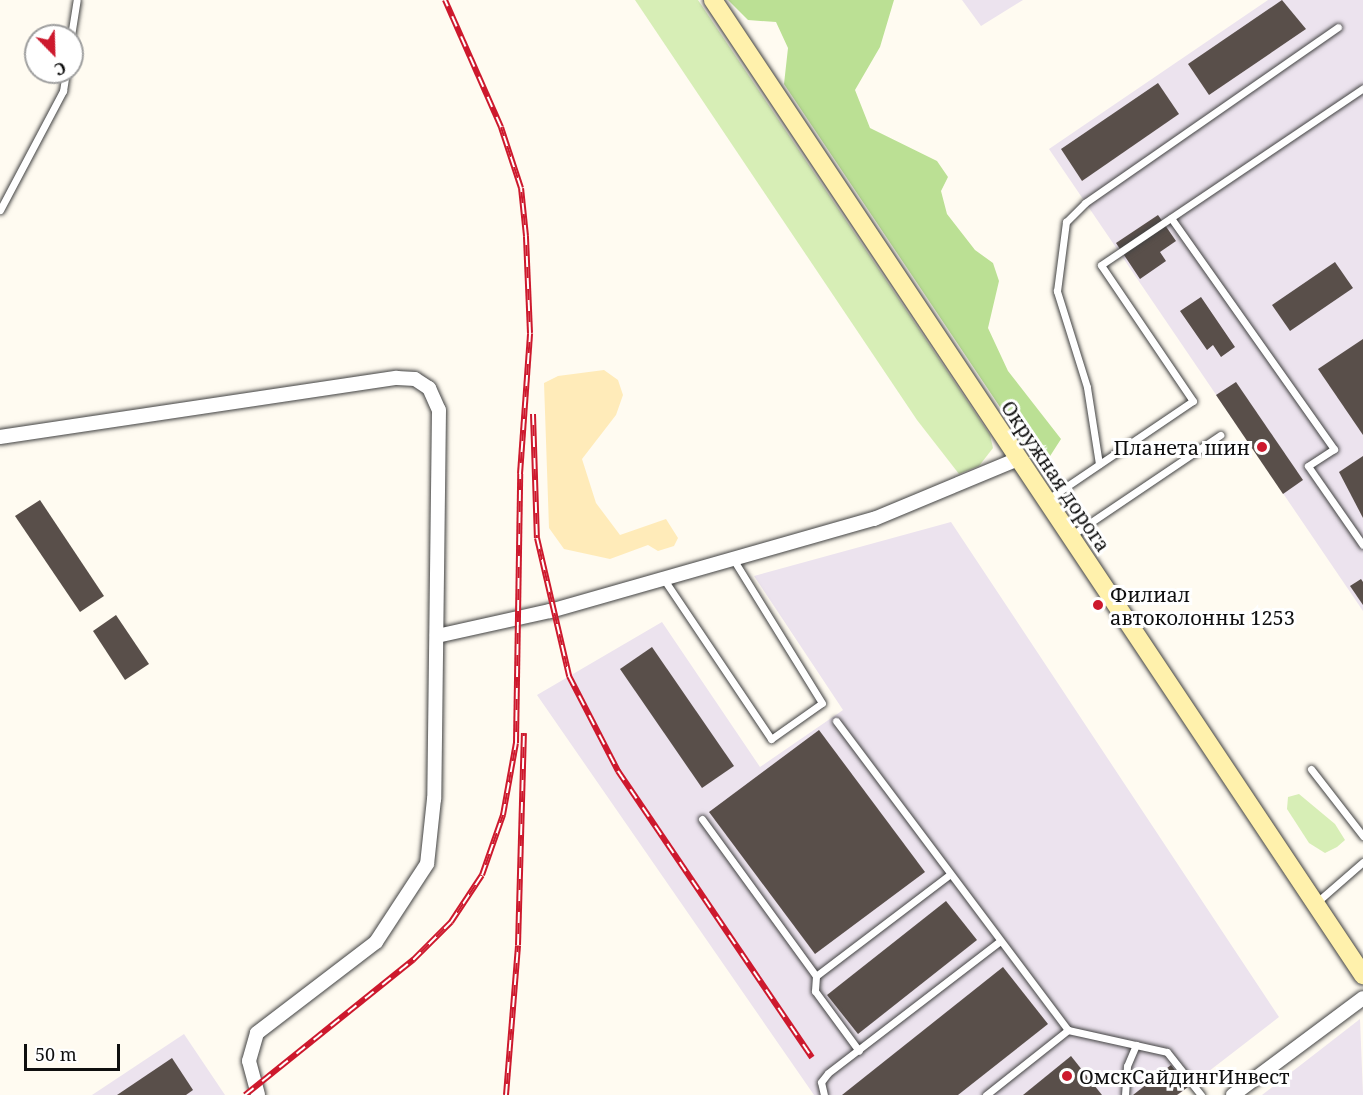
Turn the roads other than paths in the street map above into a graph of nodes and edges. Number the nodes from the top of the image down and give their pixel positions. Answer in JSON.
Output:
{"nodes":[{"id":1,"x":77,"y":0,"type":"edge"},
{"id":2,"x":713,"y":0,"type":"edge"},
{"id":3,"x":73,"y":24,"type":"edge"},
{"id":4,"x":1338,"y":27,"type":"dead end"},
{"id":5,"x":64,"y":84,"type":"edge"},
{"id":6,"x":1363,"y":88,"type":"edge"},
{"id":7,"x":0,"y":210,"type":"edge"},
{"id":8,"x":1171,"y":218,"type":"junction"},
{"id":9,"x":1220,"y":435,"type":"dead end"},
{"id":10,"x":0,"y":437,"type":"edge"},
{"id":11,"x":1018,"y":459,"type":"junction"},
{"id":12,"x":1100,"y":464,"type":"junction"},
{"id":13,"x":1045,"y":500,"type":"junction"},
{"id":14,"x":1070,"y":536,"type":"junction"},
{"id":15,"x":1363,"y":544,"type":"edge"},
{"id":16,"x":733,"y":559,"type":"junction"},
{"id":17,"x":663,"y":578,"type":"junction"},
{"id":18,"x":437,"y":636,"type":"junction"},
{"id":19,"x":836,"y":721,"type":"dead end"},
{"id":20,"x":1311,"y":769,"type":"dead end"},
{"id":21,"x":702,"y":819,"type":"dead end"},
{"id":22,"x":1363,"y":836,"type":"edge"},
{"id":23,"x":1363,"y":862,"type":"edge"},
{"id":24,"x":948,"y":874,"type":"junction"},
{"id":25,"x":1316,"y":904,"type":"junction"},
{"id":26,"x":999,"y":942,"type":"junction"},
{"id":27,"x":1363,"y":975,"type":"edge"},
{"id":28,"x":816,"y":976,"type":"junction"},
{"id":29,"x":1363,"y":998,"type":"edge"},
{"id":30,"x":1068,"y":1030,"type":"junction"},
{"id":31,"x":1136,"y":1045,"type":"junction"},
{"id":32,"x":859,"y":1051,"type":"junction"},
{"id":33,"x":258,"y":1095,"type":"edge"},
{"id":34,"x":824,"y":1095,"type":"edge"},
{"id":35,"x":986,"y":1095,"type":"edge"},
{"id":36,"x":1125,"y":1095,"type":"edge"},
{"id":37,"x":1201,"y":1095,"type":"edge"},
{"id":38,"x":1233,"y":1095,"type":"edge"}],
"edges":[{"from":1,"to":3,"type":"lane"},
{"from":2,"to":11,"type":"main road","name":"Окружная дорога"},
{"from":4,"to":12,"type":"lane"},
{"from":5,"to":7,"type":"lane"},
{"from":6,"to":8,"type":"lane"},
{"from":8,"to":12,"type":"lane"},
{"from":8,"to":15,"type":"lane"},
{"from":9,"to":14,"type":"lane"},
{"from":10,"to":18,"type":"street"},
{"from":11,"to":13,"type":"main road","name":"Окружная дорога"},
{"from":11,"to":16,"type":"street"},
{"from":12,"to":13,"type":"lane"},
{"from":13,"to":14,"type":"main road","name":"Окружная дорога"},
{"from":14,"to":25,"type":"main road","name":"Окружная дорога"},
{"from":16,"to":17,"type":"street"},
{"from":16,"to":17,"type":"lane"},
{"from":17,"to":18,"type":"street"},
{"from":18,"to":33,"type":"street"},
{"from":19,"to":24,"type":"lane"},
{"from":20,"to":22,"type":"lane"},
{"from":21,"to":28,"type":"lane"},
{"from":23,"to":25,"type":"lane"},
{"from":24,"to":26,"type":"lane"},
{"from":24,"to":28,"type":"lane"},
{"from":25,"to":27,"type":"main road","name":"Окружная дорога"},
{"from":26,"to":30,"type":"lane"},
{"from":26,"to":32,"type":"lane"},
{"from":28,"to":32,"type":"lane"},
{"from":29,"to":38,"type":"street"},
{"from":30,"to":31,"type":"lane"},
{"from":30,"to":35,"type":"lane"},
{"from":31,"to":36,"type":"lane"},
{"from":31,"to":37,"type":"lane"},
{"from":32,"to":34,"type":"lane"}]}
